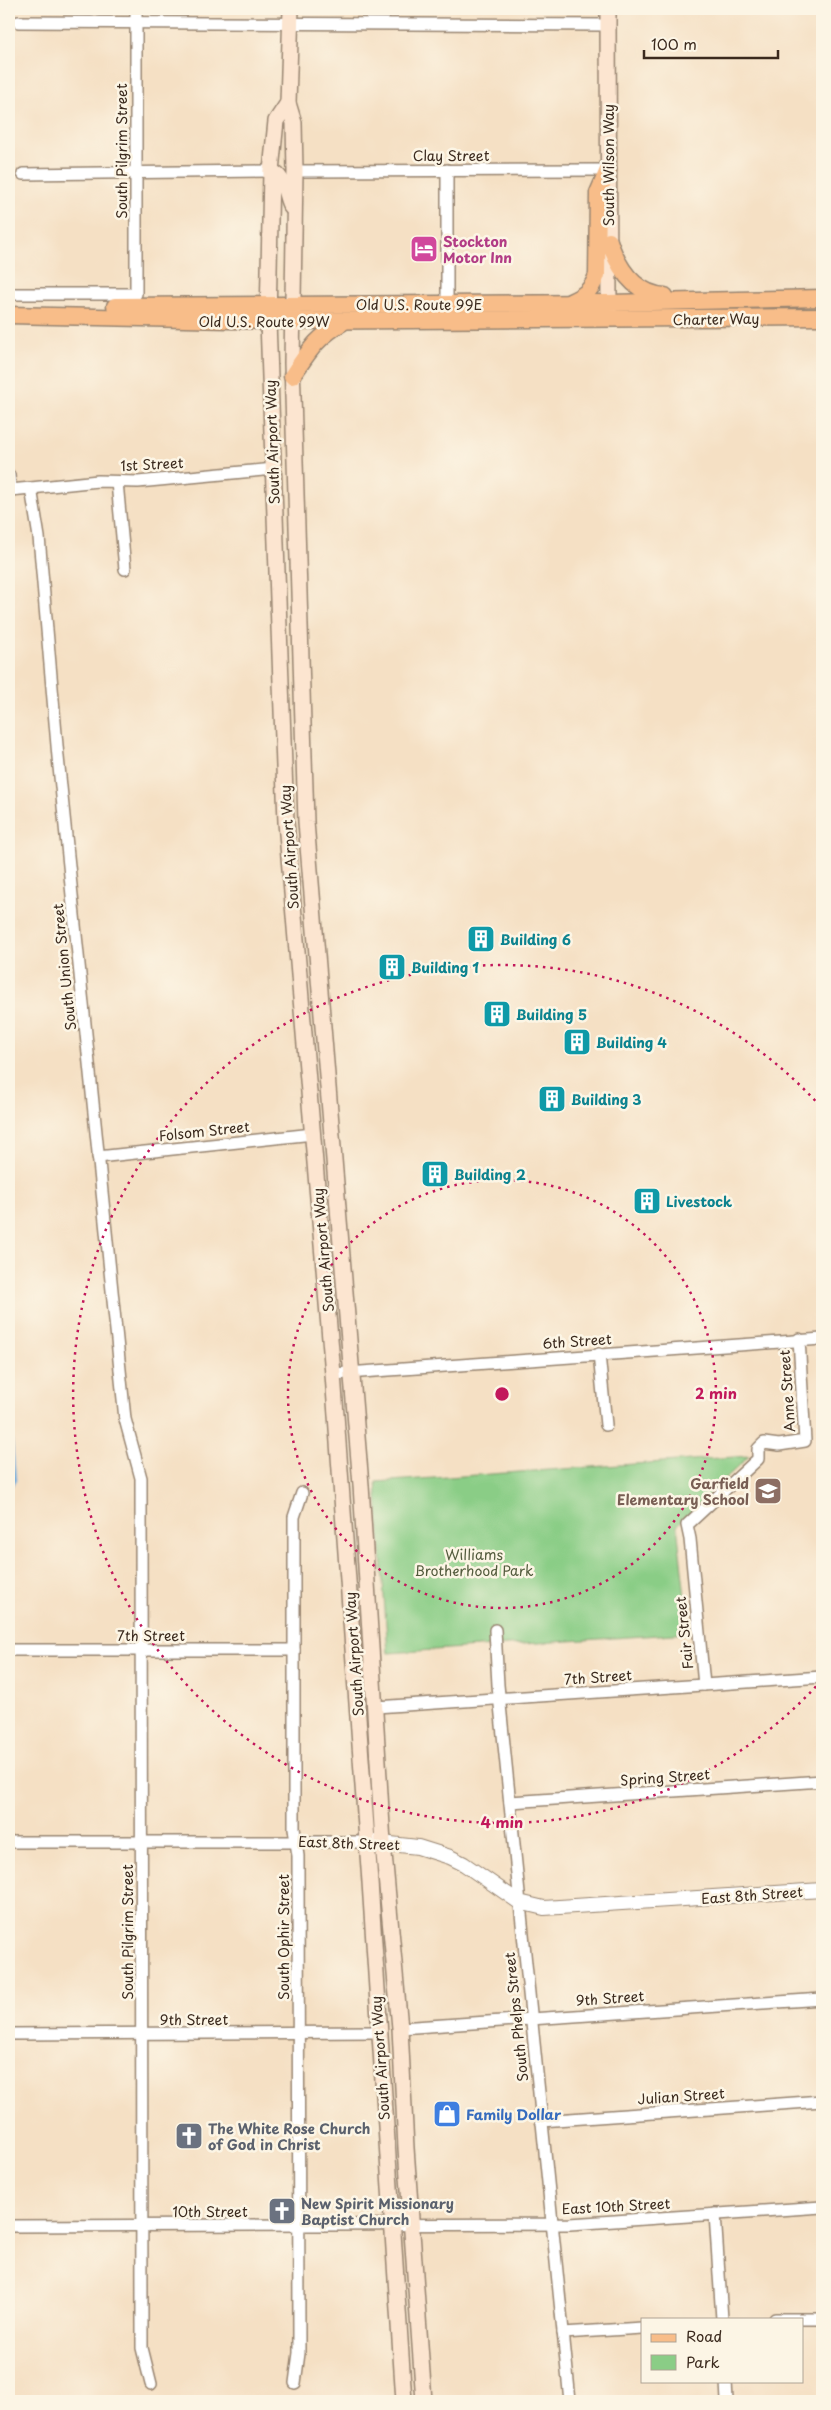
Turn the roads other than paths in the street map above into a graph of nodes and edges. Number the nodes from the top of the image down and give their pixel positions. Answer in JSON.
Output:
{"nodes":[{"id":1,"x":136,"y":9,"type":"edge"},
{"id":2,"x":608,"y":9,"type":"edge"},
{"id":3,"x":291,"y":16,"type":"edge"},
{"id":4,"x":18,"y":22,"type":"dead end"},
{"id":5,"x":136,"y":23,"type":"junction"},
{"id":6,"x":608,"y":25,"type":"junction"},
{"id":7,"x":288,"y":103,"type":"junction"},
{"id":8,"x":275,"y":127,"type":"junction"},
{"id":9,"x":447,"y":170,"type":"junction"},
{"id":10,"x":608,"y":170,"type":"junction"},
{"id":11,"x":295,"y":171,"type":"junction"},
{"id":12,"x":271,"y":172,"type":"junction"},
{"id":13,"x":136,"y":173,"type":"junction"},
{"id":14,"x":23,"y":174,"type":"dead end"},
{"id":15,"x":294,"y":212,"type":"junction"},
{"id":16,"x":609,"y":242,"type":"junction"},
{"id":17,"x":822,"y":292,"type":"edge"},
{"id":18,"x":822,"y":298,"type":"edge"},
{"id":19,"x":609,"y":303,"type":"junction"},
{"id":20,"x":269,"y":304,"type":"junction"},
{"id":21,"x":292,"y":304,"type":"junction"},
{"id":22,"x":447,"y":304,"type":"junction"},
{"id":23,"x":568,"y":304,"type":"junction"},
{"id":24,"x":10,"y":305,"type":"edge"},
{"id":25,"x":822,"y":318,"type":"edge"},
{"id":26,"x":609,"y":320,"type":"junction"},
{"id":27,"x":268,"y":321,"type":"junction"},
{"id":28,"x":292,"y":321,"type":"junction"},
{"id":29,"x":344,"y":321,"type":"junction"},
{"id":30,"x":447,"y":321,"type":"junction"},
{"id":31,"x":292,"y":376,"type":"junction"},
{"id":32,"x":294,"y":452,"type":"junction"},
{"id":33,"x":274,"y":470,"type":"junction"},
{"id":34,"x":9,"y":475,"type":"edge"},
{"id":35,"x":117,"y":482,"type":"junction"},
{"id":36,"x":31,"y":488,"type":"junction"},
{"id":37,"x":125,"y":569,"type":"dead end"},
{"id":38,"x":313,"y":1134,"type":"junction"},
{"id":39,"x":98,"y":1157,"type":"junction"},
{"id":40,"x":822,"y":1339,"type":"edge"},
{"id":41,"x":799,"y":1340,"type":"junction"},
{"id":42,"x":599,"y":1354,"type":"junction"},
{"id":43,"x":352,"y":1372,"type":"junction"},
{"id":44,"x":333,"y":1374,"type":"junction"},
{"id":45,"x":606,"y":1425,"type":"dead end"},
{"id":46,"x":805,"y":1440,"type":"joint"},
{"id":47,"x":141,"y":1478,"type":"joint"},
{"id":48,"x":302,"y":1493,"type":"dead end"},
{"id":49,"x":495,"y":1630,"type":"dead end"},
{"id":50,"x":9,"y":1650,"type":"edge"},
{"id":51,"x":141,"y":1650,"type":"junction"},
{"id":52,"x":294,"y":1650,"type":"junction"},
{"id":53,"x":822,"y":1677,"type":"edge"},
{"id":54,"x":704,"y":1685,"type":"junction"},
{"id":55,"x":500,"y":1699,"type":"junction"},
{"id":56,"x":376,"y":1707,"type":"junction"},
{"id":57,"x":822,"y":1781,"type":"edge"},
{"id":58,"x":510,"y":1802,"type":"junction"},
{"id":59,"x":296,"y":1841,"type":"junction"},
{"id":60,"x":9,"y":1842,"type":"edge"},
{"id":61,"x":142,"y":1842,"type":"junction"},
{"id":62,"x":367,"y":1842,"type":"junction"},
{"id":63,"x":383,"y":1843,"type":"junction"},
{"id":64,"x":822,"y":1890,"type":"edge"},
{"id":65,"x":520,"y":1902,"type":"junction"},
{"id":66,"x":822,"y":1999,"type":"edge"},
{"id":67,"x":531,"y":2019,"type":"junction"},
{"id":68,"x":400,"y":2028,"type":"junction"},
{"id":69,"x":378,"y":2032,"type":"junction"},
{"id":70,"x":9,"y":2034,"type":"edge"},
{"id":71,"x":142,"y":2034,"type":"junction"},
{"id":72,"x":299,"y":2034,"type":"junction"},
{"id":73,"x":822,"y":2101,"type":"edge"},
{"id":74,"x":541,"y":2121,"type":"junction"},
{"id":75,"x":822,"y":2207,"type":"edge"},
{"id":76,"x":715,"y":2214,"type":"junction"},
{"id":77,"x":392,"y":2224,"type":"junction"},
{"id":78,"x":412,"y":2224,"type":"junction"},
{"id":79,"x":551,"y":2224,"type":"junction"},
{"id":80,"x":299,"y":2225,"type":"junction"},
{"id":81,"x":9,"y":2226,"type":"edge"},
{"id":82,"x":142,"y":2226,"type":"junction"},
{"id":83,"x":722,"y":2318,"type":"edge"},
{"id":84,"x":804,"y":2319,"type":"edge"},
{"id":85,"x":822,"y":2319,"type":"edge"},
{"id":86,"x":641,"y":2328,"type":"edge"},
{"id":87,"x":563,"y":2333,"type":"junction"},
{"id":88,"x":726,"y":2382,"type":"edge"},
{"id":89,"x":295,"y":2383,"type":"dead end"},
{"id":90,"x":151,"y":2384,"type":"dead end"},
{"id":91,"x":404,"y":2401,"type":"edge"},
{"id":92,"x":424,"y":2401,"type":"edge"},
{"id":93,"x":570,"y":2401,"type":"edge"},
{"id":94,"x":727,"y":2401,"type":"edge"}],
"edges":[{"from":1,"to":5,"type":"street","name":"South Pilgrim Street"},
{"from":2,"to":6,"type":"main road","name":"South Wilson Way"},
{"from":3,"to":5,"type":"street"},
{"from":3,"to":6,"type":"street"},
{"from":3,"to":7,"type":"main road","name":"South Airport Way"},
{"from":4,"to":5,"type":"street"},
{"from":5,"to":13,"type":"street","name":"South Pilgrim Street"},
{"from":6,"to":10,"type":"main road","name":"South Wilson Way"},
{"from":7,"to":8,"type":"main road","name":"South Airport Way"},
{"from":7,"to":11,"type":"main road","name":"South Airport Way"},
{"from":8,"to":11,"type":"main road"},
{"from":8,"to":12,"type":"main road","name":"South Airport Way"},
{"from":9,"to":10,"type":"street","name":"Clay Street"},
{"from":9,"to":11,"type":"street","name":"Clay Street"},
{"from":9,"to":22,"type":"street"},
{"from":10,"to":16,"type":"main road","name":"South Wilson Way"},
{"from":10,"to":23,"type":"main road"},
{"from":11,"to":15,"type":"main road","name":"South Airport Way"},
{"from":12,"to":13,"type":"street"},
{"from":12,"to":15,"type":"main road"},
{"from":12,"to":20,"type":"main road","name":"South Airport Way"},
{"from":13,"to":14,"type":"street"},
{"from":13,"to":24,"type":"street","name":"South Pilgrim Street"},
{"from":15,"to":21,"type":"main road","name":"South Airport Way"},
{"from":16,"to":17,"type":"main road"},
{"from":16,"to":19,"type":"main road","name":"South Wilson Way"},
{"from":18,"to":19,"type":"main road","name":"Old U.S. Route 99E"},
{"from":19,"to":23,"type":"main road","name":"Old U.S. Route 99E"},
{"from":19,"to":26,"type":"main road","name":"South Wilson Way"},
{"from":20,"to":21,"type":"main road","name":"Old U.S. Route 99E"},
{"from":20,"to":24,"type":"main road","name":"Old U.S. Route 99E"},
{"from":20,"to":27,"type":"main road","name":"South Airport Way"},
{"from":21,"to":22,"type":"main road","name":"Old U.S. Route 99E"},
{"from":21,"to":28,"type":"main road","name":"South Airport Way"},
{"from":22,"to":23,"type":"main road","name":"Old U.S. Route 99E"},
{"from":22,"to":30,"type":"street"},
{"from":24,"to":27,"type":"main road","name":"Old U.S. Route 99W"},
{"from":25,"to":26,"type":"main road","name":"Charter Way"},
{"from":26,"to":30,"type":"main road","name":"Old U.S. Route 99W"},
{"from":27,"to":28,"type":"main road","name":"Old U.S. Route 99W"},
{"from":27,"to":33,"type":"main road","name":"South Airport Way"},
{"from":28,"to":29,"type":"main road","name":"Old U.S. Route 99W"},
{"from":28,"to":31,"type":"main road","name":"South Airport Way"},
{"from":29,"to":30,"type":"main road","name":"Old U.S. Route 99W"},
{"from":29,"to":31,"type":"main road"},
{"from":31,"to":32,"type":"main road","name":"South Airport Way"},
{"from":32,"to":33,"type":"main road"},
{"from":32,"to":43,"type":"main road","name":"South Airport Way"},
{"from":33,"to":35,"type":"street","name":"1st Street"},
{"from":33,"to":38,"type":"main road","name":"South Airport Way"},
{"from":34,"to":36,"type":"street"},
{"from":35,"to":36,"type":"street","name":"1st Street"},
{"from":35,"to":37,"type":"street"},
{"from":36,"to":39,"type":"street","name":"South Union Street"},
{"from":38,"to":39,"type":"street","name":"Folsom Street"},
{"from":38,"to":44,"type":"main road","name":"South Airport Way"},
{"from":39,"to":47,"type":"street","name":"South Union Street"},
{"from":40,"to":41,"type":"street","name":"6th Street"},
{"from":41,"to":42,"type":"street","name":"6th Street"},
{"from":41,"to":46,"type":"street","name":"Anne Street"},
{"from":42,"to":43,"type":"street","name":"6th Street"},
{"from":42,"to":45,"type":"street"},
{"from":43,"to":44,"type":"street","name":"6th Street"},
{"from":43,"to":56,"type":"main road","name":"South Airport Way"},
{"from":44,"to":62,"type":"main road","name":"South Airport Way"},
{"from":46,"to":54,"type":"street","name":"Fair Street"},
{"from":47,"to":51,"type":"street","name":"South Pilgrim Street"},
{"from":48,"to":52,"type":"street","name":"South Ophir Street"},
{"from":49,"to":55,"type":"street","name":"South Phelps Street"},
{"from":50,"to":51,"type":"street","name":"7th Street"},
{"from":51,"to":52,"type":"street","name":"7th Street"},
{"from":51,"to":61,"type":"street","name":"South Pilgrim Street"},
{"from":52,"to":59,"type":"street","name":"South Ophir Street"},
{"from":53,"to":54,"type":"street","name":"7th Street"},
{"from":54,"to":55,"type":"street","name":"7th Street"},
{"from":55,"to":56,"type":"street","name":"7th Street"},
{"from":55,"to":58,"type":"street","name":"South Phelps Street"},
{"from":56,"to":63,"type":"main road","name":"South Airport Way"},
{"from":57,"to":58,"type":"street","name":"Spring Street"},
{"from":58,"to":65,"type":"street","name":"South Phelps Street"},
{"from":59,"to":61,"type":"street","name":"East 8th Street"},
{"from":59,"to":62,"type":"street","name":"East 8th Street"},
{"from":59,"to":72,"type":"street","name":"South Ophir Street"},
{"from":60,"to":61,"type":"street","name":"East 8th Street"},
{"from":61,"to":71,"type":"street","name":"South Pilgrim Street"},
{"from":62,"to":63,"type":"street","name":"East 8th Street"},
{"from":62,"to":69,"type":"main road","name":"South Airport Way"},
{"from":63,"to":65,"type":"street","name":"East 8th Street"},
{"from":63,"to":68,"type":"main road","name":"South Airport Way"},
{"from":64,"to":65,"type":"street","name":"East 8th Street"},
{"from":65,"to":67,"type":"street","name":"South Phelps Street"},
{"from":66,"to":67,"type":"street","name":"9th Street"},
{"from":67,"to":68,"type":"street","name":"9th Street"},
{"from":67,"to":74,"type":"street","name":"South Phelps Street"},
{"from":68,"to":78,"type":"main road","name":"South Airport Way"},
{"from":69,"to":72,"type":"street","name":"9th Street"},
{"from":69,"to":77,"type":"main road","name":"South Airport Way"},
{"from":70,"to":71,"type":"street","name":"9th Street"},
{"from":71,"to":72,"type":"street","name":"9th Street"},
{"from":71,"to":82,"type":"street","name":"South Pilgrim Street"},
{"from":72,"to":80,"type":"street","name":"South Ophir Street"},
{"from":73,"to":74,"type":"street","name":"Julian Street"},
{"from":74,"to":79,"type":"street","name":"South Phelps Street"},
{"from":75,"to":76,"type":"street","name":"East 10th Street"},
{"from":76,"to":79,"type":"street","name":"East 10th Street"},
{"from":76,"to":83,"type":"street"},
{"from":77,"to":78,"type":"street","name":"10th Street"},
{"from":77,"to":80,"type":"street","name":"10th Street"},
{"from":77,"to":91,"type":"main road","name":"South Airport Way"},
{"from":78,"to":79,"type":"street","name":"East 10th Street"},
{"from":78,"to":92,"type":"main road","name":"South Airport Way"},
{"from":79,"to":87,"type":"street","name":"South Phelps Street"},
{"from":80,"to":82,"type":"street","name":"10th Street"},
{"from":80,"to":89,"type":"street","name":"South Ophir Street"},
{"from":81,"to":82,"type":"street","name":"10th Street"},
{"from":82,"to":90,"type":"street","name":"South Pilgrim Street"},
{"from":84,"to":85,"type":"street"},
{"from":86,"to":87,"type":"street"},
{"from":87,"to":93,"type":"street","name":"South Phelps Street"},
{"from":88,"to":94,"type":"street"}]}
